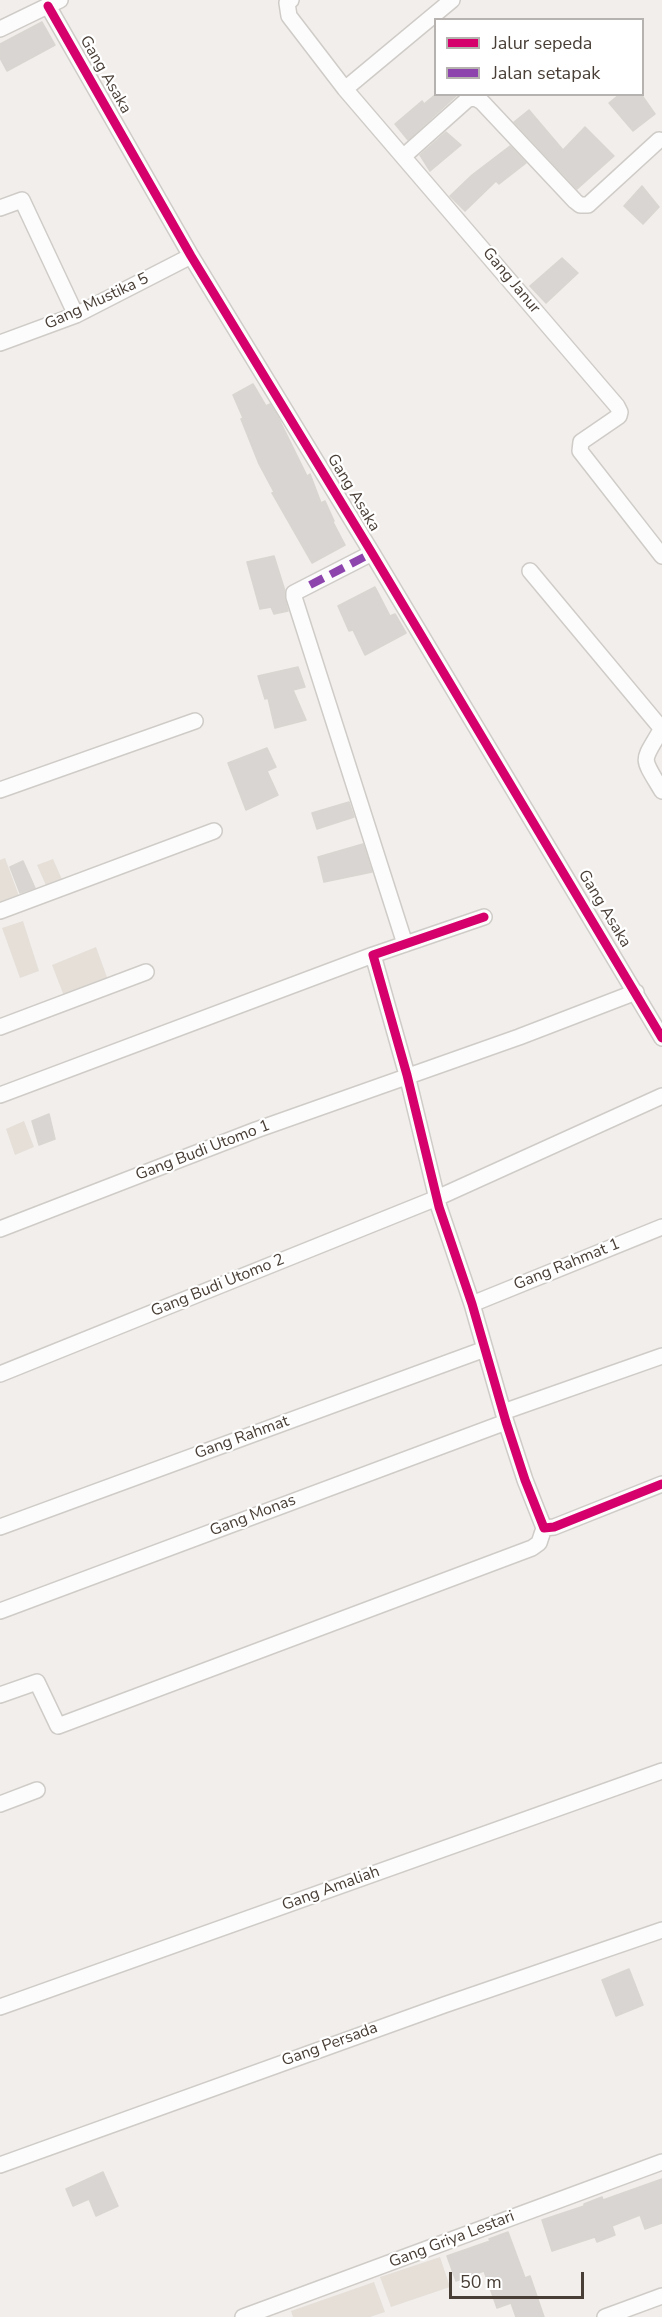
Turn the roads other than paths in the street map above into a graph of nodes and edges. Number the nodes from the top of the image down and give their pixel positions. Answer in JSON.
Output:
{"nodes":[{"id":1,"x":291,"y":0,"type":"edge"},
{"id":2,"x":452,"y":0,"type":"edge"},
{"id":3,"x":54,"y":3,"type":"edge"},
{"id":4,"x":0,"y":29,"type":"edge"},
{"id":5,"x":345,"y":89,"type":"junction"},
{"id":6,"x":659,"y":140,"type":"dead end"},
{"id":7,"x":404,"y":156,"type":"junction"},
{"id":8,"x":0,"y":208,"type":"edge"},
{"id":9,"x":191,"y":256,"type":"junction"},
{"id":10,"x":76,"y":315,"type":"junction"},
{"id":11,"x":0,"y":343,"type":"edge"},
{"id":12,"x":372,"y":553,"type":"junction"},
{"id":13,"x":662,"y":556,"type":"edge"},
{"id":14,"x":530,"y":571,"type":"dead end"},
{"id":15,"x":195,"y":721,"type":"dead end"},
{"id":16,"x":662,"y":728,"type":"edge"},
{"id":17,"x":0,"y":790,"type":"edge"},
{"id":18,"x":662,"y":791,"type":"edge"},
{"id":19,"x":214,"y":831,"type":"dead end"},
{"id":20,"x":0,"y":911,"type":"edge"},
{"id":21,"x":484,"y":917,"type":"dead end"},
{"id":22,"x":405,"y":944,"type":"junction"},
{"id":23,"x":373,"y":956,"type":"junction"},
{"id":24,"x":146,"y":972,"type":"dead end"},
{"id":25,"x":636,"y":992,"type":"junction"},
{"id":26,"x":0,"y":1027,"type":"edge"},
{"id":27,"x":662,"y":1038,"type":"edge"},
{"id":28,"x":408,"y":1075,"type":"junction"},
{"id":29,"x":0,"y":1095,"type":"edge"},
{"id":30,"x":662,"y":1096,"type":"edge"},
{"id":31,"x":437,"y":1198,"type":"junction"},
{"id":32,"x":662,"y":1227,"type":"edge"},
{"id":33,"x":0,"y":1229,"type":"edge"},
{"id":34,"x":472,"y":1304,"type":"junction"},
{"id":35,"x":485,"y":1349,"type":"junction"},
{"id":36,"x":662,"y":1356,"type":"edge"},
{"id":37,"x":0,"y":1374,"type":"edge"},
{"id":38,"x":504,"y":1417,"type":"junction"},
{"id":39,"x":662,"y":1484,"type":"edge"},
{"id":40,"x":0,"y":1527,"type":"edge"},
{"id":41,"x":544,"y":1528,"type":"junction"},
{"id":42,"x":0,"y":1611,"type":"edge"},
{"id":43,"x":0,"y":1695,"type":"edge"},
{"id":44,"x":662,"y":1771,"type":"edge"},
{"id":45,"x":37,"y":1790,"type":"dead end"},
{"id":46,"x":0,"y":1804,"type":"edge"},
{"id":47,"x":662,"y":1930,"type":"edge"},
{"id":48,"x":0,"y":2007,"type":"edge"},
{"id":49,"x":662,"y":2162,"type":"edge"},
{"id":50,"x":0,"y":2165,"type":"edge"},
{"id":51,"x":662,"y":2296,"type":"edge"},
{"id":52,"x":243,"y":2317,"type":"edge"},
{"id":53,"x":605,"y":2317,"type":"edge"}],
"edges":[{"from":1,"to":5,"type":"street","name":"Gang Janur"},
{"from":2,"to":5,"type":"street"},
{"from":3,"to":4,"type":"street"},
{"from":3,"to":9,"type":"street","name":"Gang Asaka"},
{"from":5,"to":7,"type":"street","name":"Gang Janur"},
{"from":6,"to":7,"type":"street"},
{"from":7,"to":13,"type":"street","name":"Gang Janur"},
{"from":8,"to":10,"type":"street"},
{"from":9,"to":10,"type":"street","name":"Gang Mustika 5"},
{"from":9,"to":12,"type":"street","name":"Gang Asaka"},
{"from":10,"to":11,"type":"street","name":"Gang Mustika 5"},
{"from":12,"to":22,"type":"street"},
{"from":12,"to":25,"type":"street","name":"Gang Asaka"},
{"from":14,"to":16,"type":"street"},
{"from":15,"to":17,"type":"street"},
{"from":16,"to":18,"type":"street"},
{"from":19,"to":20,"type":"street"},
{"from":21,"to":22,"type":"street"},
{"from":22,"to":23,"type":"street"},
{"from":23,"to":28,"type":"street"},
{"from":23,"to":29,"type":"street"},
{"from":24,"to":26,"type":"street"},
{"from":25,"to":27,"type":"street","name":"Gang Asaka"},
{"from":25,"to":28,"type":"street","name":"Gang Budi Utomo 1"},
{"from":28,"to":31,"type":"street"},
{"from":28,"to":33,"type":"street","name":"Gang Budi Utomo 1"},
{"from":30,"to":31,"type":"street","name":"Gang Budi Utomo 2"},
{"from":31,"to":34,"type":"street"},
{"from":31,"to":37,"type":"street","name":"Gang Budi Utomo 2"},
{"from":32,"to":34,"type":"street","name":"Gang Rahmat 1"},
{"from":34,"to":35,"type":"street"},
{"from":35,"to":38,"type":"street"},
{"from":35,"to":40,"type":"street","name":"Gang Rahmat"},
{"from":36,"to":38,"type":"street","name":"Gang Monas"},
{"from":38,"to":41,"type":"street"},
{"from":38,"to":42,"type":"street","name":"Gang Monas"},
{"from":39,"to":41,"type":"street"},
{"from":41,"to":43,"type":"street"},
{"from":44,"to":48,"type":"street","name":"Gang Amaliah"},
{"from":45,"to":46,"type":"street"},
{"from":47,"to":50,"type":"street","name":"Gang Persada"},
{"from":49,"to":52,"type":"street","name":"Gang Griya Lestari"},
{"from":51,"to":53,"type":"street"}]}
